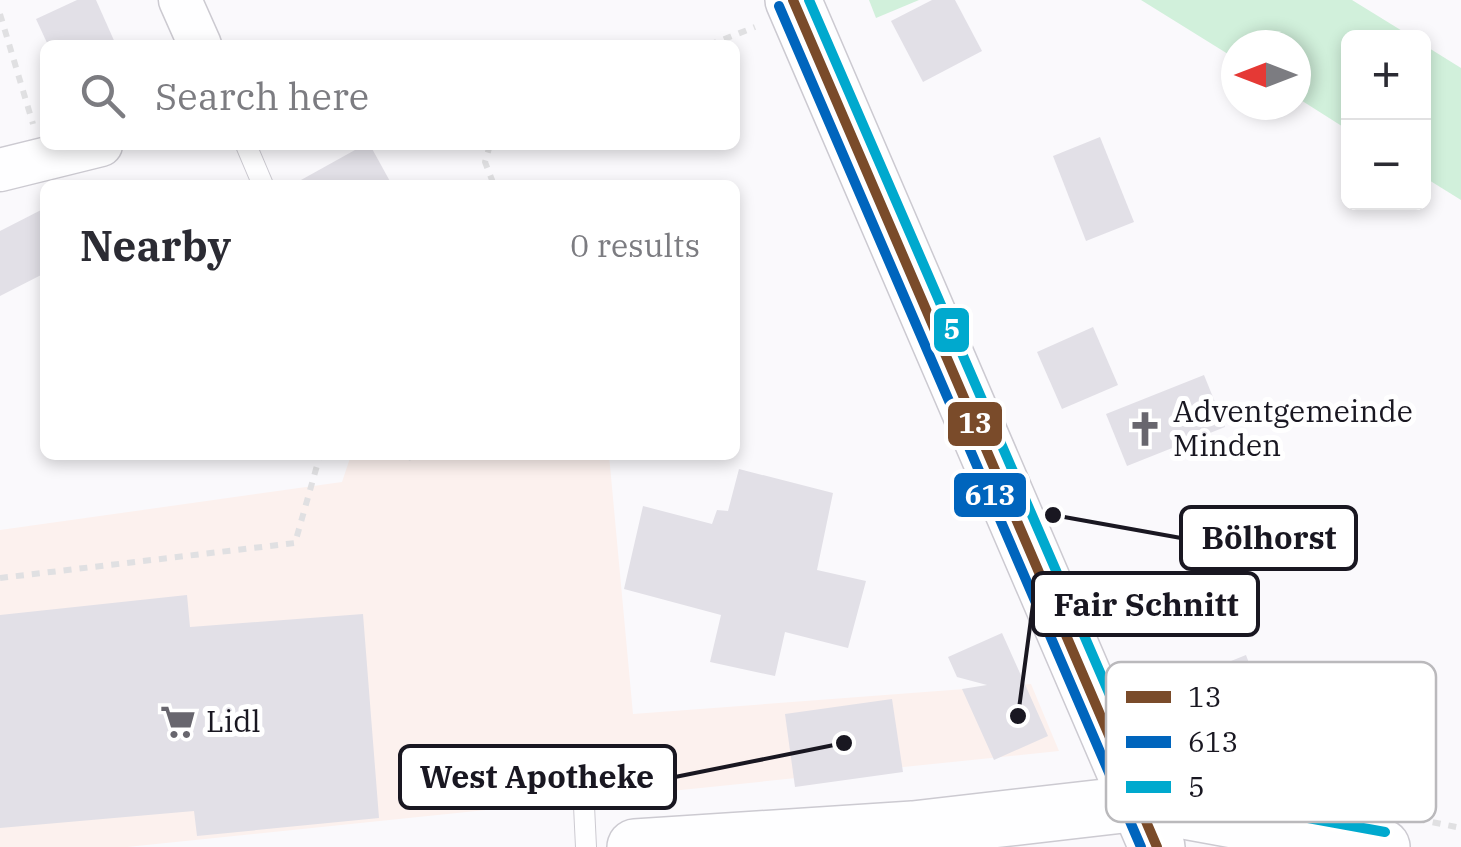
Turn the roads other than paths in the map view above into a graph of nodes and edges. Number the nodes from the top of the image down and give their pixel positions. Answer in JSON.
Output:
{"nodes":[{"id":1,"x":180,"y":0,"type":"edge"},
{"id":2,"x":793,"y":0,"type":"edge"},
{"id":3,"x":198,"y":40,"type":"edge"},
{"id":4,"x":80,"y":150,"type":"edge"},
{"id":5,"x":248,"y":150,"type":"edge"},
{"id":6,"x":0,"y":170,"type":"edge"},
{"id":7,"x":261,"y":180,"type":"edge"},
{"id":8,"x":1106,"y":725,"type":"edge"},
{"id":9,"x":582,"y":765,"type":"dead end"},
{"id":10,"x":1149,"y":825,"type":"edge"},
{"id":11,"x":914,"y":838,"type":"edge"},
{"id":12,"x":586,"y":847,"type":"edge"},
{"id":13,"x":635,"y":847,"type":"edge"},
{"id":14,"x":1382,"y":847,"type":"edge"}],
"edges":[{"from":1,"to":3,"type":"street"},
{"from":2,"to":8,"type":"main road"},
{"from":4,"to":6,"type":"street"},
{"from":5,"to":7,"type":"lane"},
{"from":9,"to":12,"type":"lane"},
{"from":10,"to":11,"type":"main road"},
{"from":10,"to":14,"type":"main road"},
{"from":11,"to":13,"type":"main road"}]}
